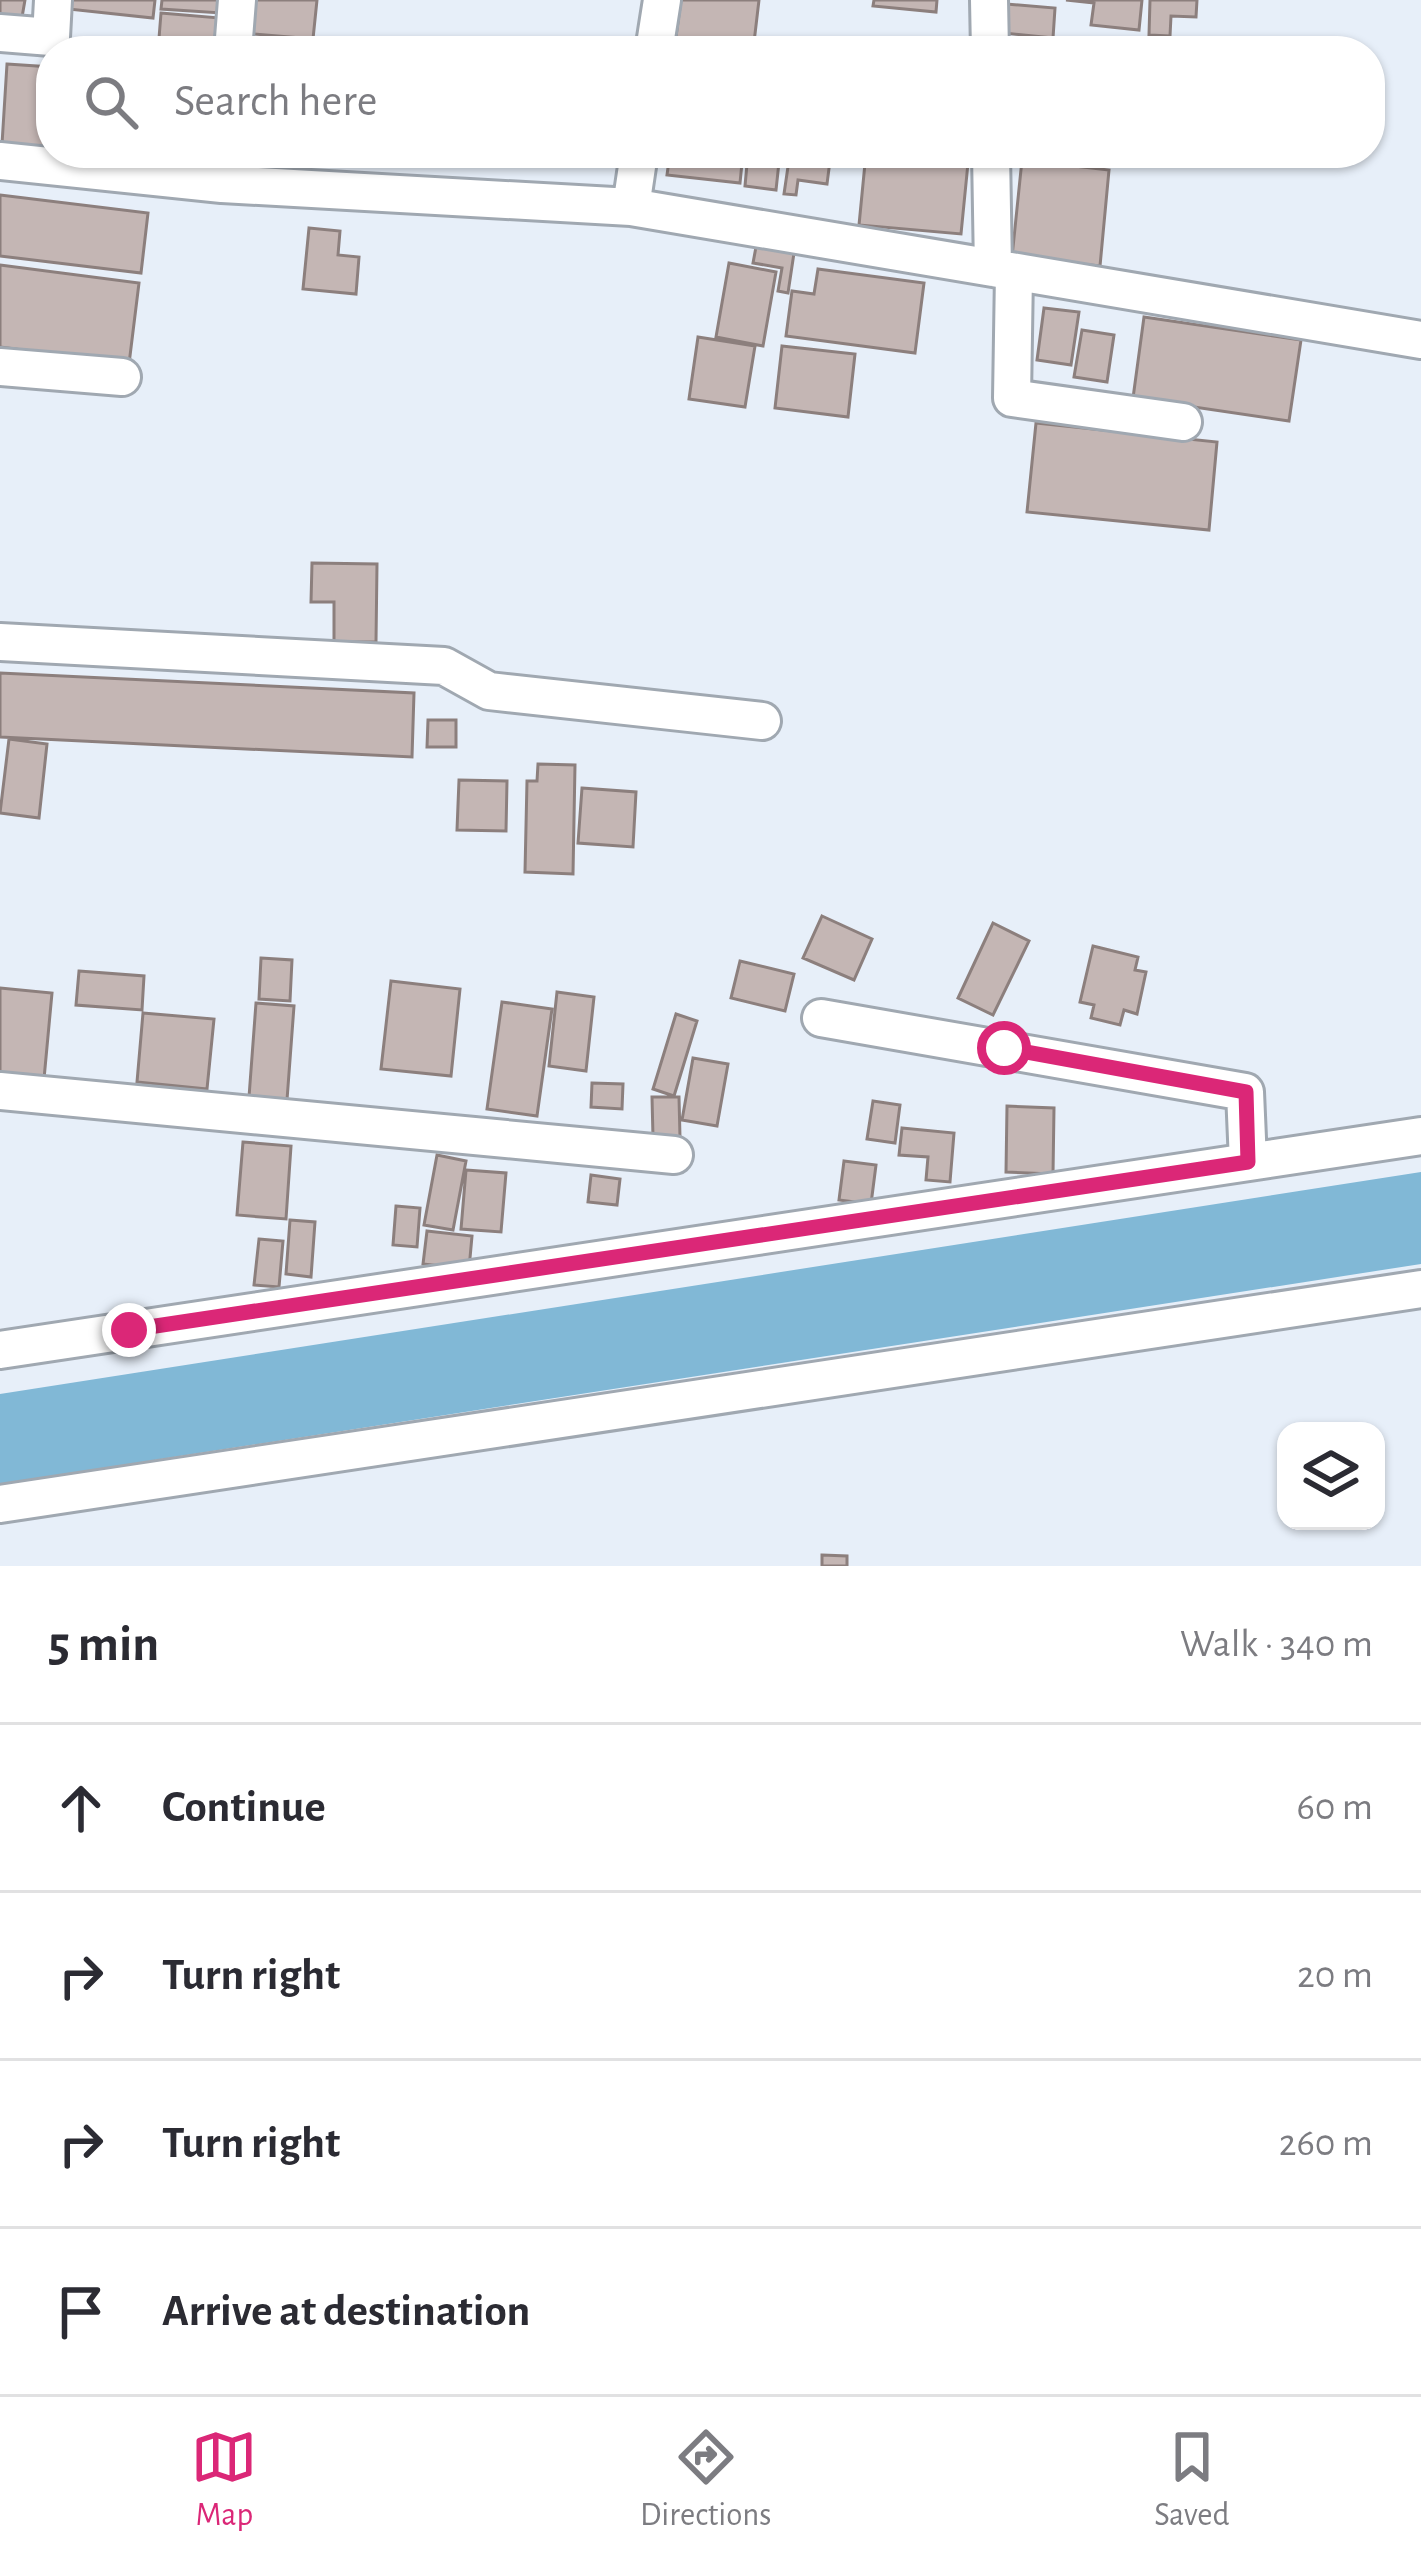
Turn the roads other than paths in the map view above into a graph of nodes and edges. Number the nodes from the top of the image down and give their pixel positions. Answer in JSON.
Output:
{"nodes":[{"id":1,"x":53,"y":0,"type":"edge"},
{"id":2,"x":237,"y":0,"type":"edge"},
{"id":3,"x":662,"y":0,"type":"edge"},
{"id":4,"x":989,"y":0,"type":"edge"},
{"id":5,"x":0,"y":33,"type":"edge"},
{"id":6,"x":51,"y":36,"type":"edge"},
{"id":7,"x":234,"y":36,"type":"edge"},
{"id":8,"x":656,"y":36,"type":"edge"},
{"id":9,"x":990,"y":36,"type":"edge"},
{"id":10,"x":36,"y":37,"type":"edge"},
{"id":11,"x":0,"y":161,"type":"edge"},
{"id":12,"x":36,"y":162,"type":"edge"},
{"id":13,"x":223,"y":168,"type":"edge"},
{"id":14,"x":637,"y":168,"type":"edge"},
{"id":15,"x":993,"y":168,"type":"edge"},
{"id":16,"x":631,"y":207,"type":"junction"},
{"id":17,"x":1004,"y":270,"type":"junction"},
{"id":18,"x":1421,"y":340,"type":"edge"},
{"id":19,"x":0,"y":367,"type":"edge"},
{"id":20,"x":122,"y":376,"type":"dead end"},
{"id":21,"x":1183,"y":422,"type":"dead end"},
{"id":22,"x":0,"y":642,"type":"edge"},
{"id":23,"x":762,"y":721,"type":"dead end"},
{"id":24,"x":821,"y":1018,"type":"dead end"},
{"id":25,"x":0,"y":1090,"type":"edge"},
{"id":26,"x":1421,"y":1136,"type":"edge"},
{"id":27,"x":674,"y":1155,"type":"dead end"},
{"id":28,"x":1248,"y":1162,"type":"junction"},
{"id":29,"x":1421,"y":1289,"type":"edge"},
{"id":30,"x":0,"y":1350,"type":"edge"},
{"id":31,"x":0,"y":1504,"type":"edge"}],
"edges":[{"from":1,"to":6,"type":"street"},
{"from":2,"to":7,"type":"street"},
{"from":3,"to":8,"type":"street"},
{"from":4,"to":9,"type":"street"},
{"from":5,"to":10,"type":"street"},
{"from":11,"to":12,"type":"street"},
{"from":13,"to":16,"type":"street"},
{"from":14,"to":16,"type":"street"},
{"from":15,"to":17,"type":"street"},
{"from":16,"to":17,"type":"street"},
{"from":17,"to":18,"type":"street"},
{"from":17,"to":21,"type":"street"},
{"from":19,"to":20,"type":"street"},
{"from":22,"to":23,"type":"street"},
{"from":24,"to":28,"type":"street"},
{"from":25,"to":27,"type":"street"},
{"from":26,"to":28,"type":"street"},
{"from":28,"to":30,"type":"street"},
{"from":29,"to":31,"type":"street"}]}
